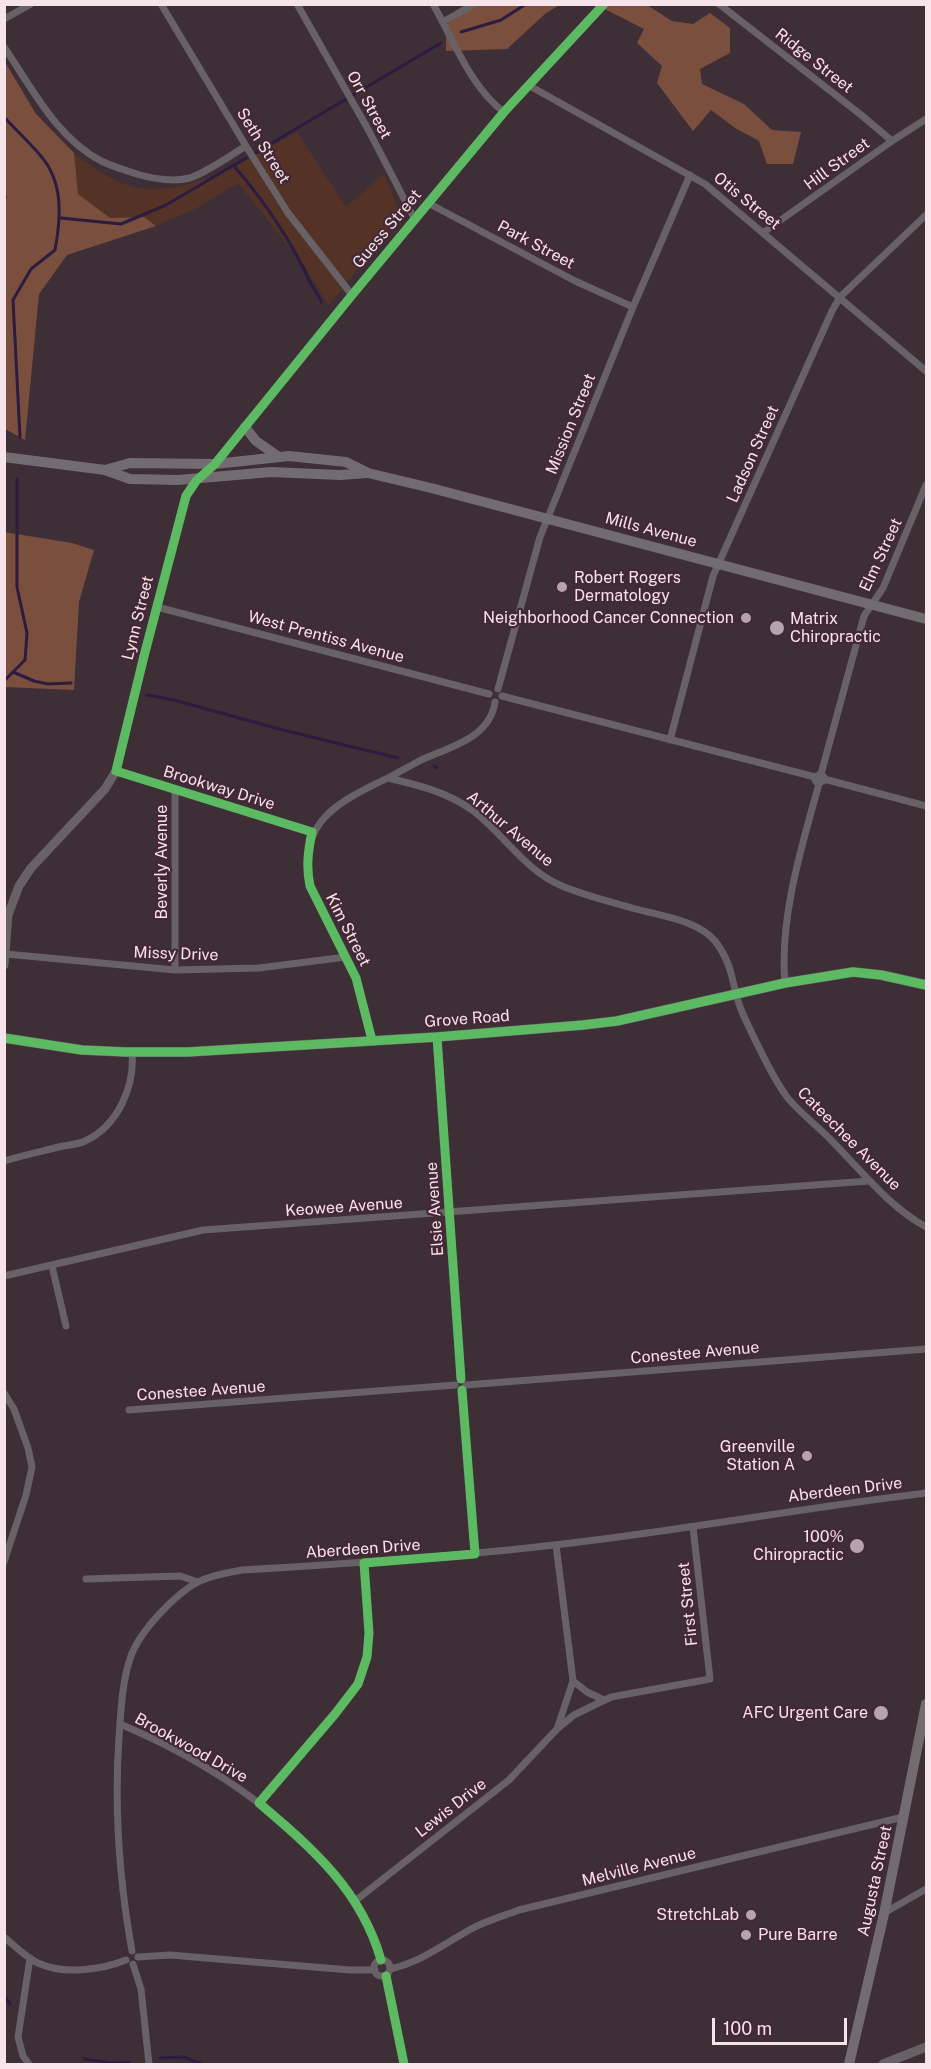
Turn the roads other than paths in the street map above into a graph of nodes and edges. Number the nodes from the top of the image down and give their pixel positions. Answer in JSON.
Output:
{"nodes":[{"id":1,"x":31,"y":4,"type":"edge"},
{"id":2,"x":161,"y":4,"type":"edge"},
{"id":3,"x":297,"y":4,"type":"edge"},
{"id":4,"x":433,"y":4,"type":"edge"},
{"id":5,"x":474,"y":4,"type":"edge"},
{"id":6,"x":604,"y":4,"type":"edge"},
{"id":7,"x":719,"y":4,"type":"edge"},
{"id":8,"x":4,"y":18,"type":"edge"},
{"id":9,"x":443,"y":22,"type":"junction"},
{"id":10,"x":4,"y":47,"type":"edge"},
{"id":11,"x":528,"y":85,"type":"junction"},
{"id":12,"x":504,"y":112,"type":"junction"},
{"id":13,"x":927,"y":119,"type":"edge"},
{"id":14,"x":892,"y":141,"type":"junction"},
{"id":15,"x":246,"y":146,"type":"junction"},
{"id":16,"x":690,"y":175,"type":"junction"},
{"id":17,"x":428,"y":203,"type":"junction"},
{"id":18,"x":927,"y":215,"type":"edge"},
{"id":19,"x":415,"y":220,"type":"junction"},
{"id":20,"x":764,"y":232,"type":"junction"},
{"id":21,"x":352,"y":295,"type":"junction"},
{"id":22,"x":840,"y":297,"type":"junction"},
{"id":23,"x":633,"y":307,"type":"junction"},
{"id":24,"x":927,"y":371,"type":"edge"},
{"id":25,"x":245,"y":427,"type":"junction"},
{"id":26,"x":4,"y":457,"type":"edge"},
{"id":27,"x":279,"y":457,"type":"junction"},
{"id":28,"x":215,"y":464,"type":"junction"},
{"id":29,"x":105,"y":470,"type":"junction"},
{"id":30,"x":368,"y":473,"type":"junction"},
{"id":31,"x":201,"y":477,"type":"junction"},
{"id":32,"x":927,"y":485,"type":"edge"},
{"id":33,"x":548,"y":519,"type":"junction"},
{"id":34,"x":719,"y":564,"type":"junction"},
{"id":35,"x":873,"y":603,"type":"junction"},
{"id":36,"x":157,"y":607,"type":"junction"},
{"id":37,"x":927,"y":619,"type":"edge"},
{"id":38,"x":500,"y":693,"type":"junction"},
{"id":39,"x":489,"y":694,"type":"junction"},
{"id":40,"x":495,"y":702,"type":"junction"},
{"id":41,"x":670,"y":740,"type":"junction"},
{"id":42,"x":116,"y":771,"type":"junction"},
{"id":43,"x":388,"y":778,"type":"junction"},
{"id":44,"x":820,"y":778,"type":"junction"},
{"id":45,"x":175,"y":790,"type":"junction"},
{"id":46,"x":927,"y":806,"type":"edge"},
{"id":47,"x":312,"y":832,"type":"junction"},
{"id":48,"x":6,"y":954,"type":"junction"},
{"id":49,"x":346,"y":957,"type":"junction"},
{"id":50,"x":4,"y":965,"type":"edge"},
{"id":51,"x":175,"y":970,"type":"junction"},
{"id":52,"x":785,"y":983,"type":"junction"},
{"id":53,"x":927,"y":985,"type":"edge"},
{"id":54,"x":737,"y":994,"type":"junction"},
{"id":55,"x":437,"y":1037,"type":"junction"},
{"id":56,"x":4,"y":1038,"type":"edge"},
{"id":57,"x":372,"y":1040,"type":"junction"},
{"id":58,"x":132,"y":1052,"type":"junction"},
{"id":59,"x":4,"y":1161,"type":"edge"},
{"id":60,"x":869,"y":1181,"type":"junction"},
{"id":61,"x":450,"y":1212,"type":"junction"},
{"id":62,"x":927,"y":1227,"type":"edge"},
{"id":63,"x":52,"y":1266,"type":"junction"},
{"id":64,"x":4,"y":1276,"type":"edge"},
{"id":65,"x":66,"y":1326,"type":"dead end"},
{"id":66,"x":927,"y":1349,"type":"edge"},
{"id":67,"x":461,"y":1385,"type":"junction"},
{"id":68,"x":4,"y":1393,"type":"edge"},
{"id":69,"x":129,"y":1410,"type":"dead end"},
{"id":70,"x":927,"y":1493,"type":"edge"},
{"id":71,"x":693,"y":1527,"type":"junction"},
{"id":72,"x":556,"y":1545,"type":"junction"},
{"id":73,"x":475,"y":1554,"type":"junction"},
{"id":74,"x":4,"y":1562,"type":"edge"},
{"id":75,"x":364,"y":1563,"type":"junction"},
{"id":76,"x":86,"y":1579,"type":"dead end"},
{"id":77,"x":198,"y":1582,"type":"junction"},
{"id":78,"x":573,"y":1681,"type":"junction"},
{"id":79,"x":604,"y":1700,"type":"junction"},
{"id":80,"x":927,"y":1704,"type":"edge"},
{"id":81,"x":120,"y":1724,"type":"junction"},
{"id":82,"x":557,"y":1729,"type":"junction"},
{"id":83,"x":259,"y":1803,"type":"junction"},
{"id":84,"x":903,"y":1817,"type":"junction"},
{"id":85,"x":927,"y":1889,"type":"edge"},
{"id":86,"x":355,"y":1901,"type":"junction"},
{"id":87,"x":884,"y":1914,"type":"junction"},
{"id":88,"x":4,"y":1936,"type":"edge"},
{"id":89,"x":132,"y":1951,"type":"junction"},
{"id":90,"x":138,"y":1957,"type":"junction"},
{"id":91,"x":30,"y":1958,"type":"junction"},
{"id":92,"x":126,"y":1960,"type":"junction"},
{"id":93,"x":381,"y":1960,"type":"junction"},
{"id":94,"x":133,"y":1964,"type":"junction"},
{"id":95,"x":375,"y":1970,"type":"junction"},
{"id":96,"x":388,"y":1972,"type":"junction"},
{"id":97,"x":927,"y":2047,"type":"edge"},
{"id":98,"x":29,"y":2064,"type":"edge"},
{"id":99,"x":149,"y":2064,"type":"edge"},
{"id":100,"x":404,"y":2064,"type":"edge"},
{"id":101,"x":849,"y":2064,"type":"edge"},
{"id":102,"x":883,"y":2064,"type":"edge"}],
"edges":[{"from":1,"to":8,"type":"street"},
{"from":2,"to":15,"type":"street","name":"Seth Street"},
{"from":3,"to":19,"type":"street","name":"Orr Street"},
{"from":4,"to":9,"type":"street"},
{"from":5,"to":9,"type":"street"},
{"from":6,"to":11,"type":"street","name":"Guess Street"},
{"from":7,"to":14,"type":"street","name":"Ridge Street"},
{"from":9,"to":12,"type":"street"},
{"from":10,"to":15,"type":"street"},
{"from":11,"to":12,"type":"street","name":"Guess Street"},
{"from":11,"to":16,"type":"street","name":"Otis Street"},
{"from":12,"to":17,"type":"street","name":"Guess Street"},
{"from":13,"to":14,"type":"street","name":"Hill Street"},
{"from":14,"to":20,"type":"street","name":"Hill Street"},
{"from":15,"to":21,"type":"street","name":"Seth Street"},
{"from":16,"to":20,"type":"street","name":"Otis Street"},
{"from":16,"to":23,"type":"street","name":"Mission Street"},
{"from":17,"to":19,"type":"street","name":"Guess Street"},
{"from":17,"to":23,"type":"street","name":"Park Street"},
{"from":18,"to":22,"type":"street","name":"Ladson Street"},
{"from":19,"to":21,"type":"street","name":"Guess Street"},
{"from":20,"to":22,"type":"street","name":"Otis Street"},
{"from":21,"to":25,"type":"street","name":"Guess Street"},
{"from":22,"to":24,"type":"street","name":"Otis Street"},
{"from":22,"to":34,"type":"street","name":"Ladson Street"},
{"from":23,"to":33,"type":"street","name":"Mission Street"},
{"from":25,"to":27,"type":"main road"},
{"from":25,"to":28,"type":"street","name":"Guess Street"},
{"from":26,"to":29,"type":"main road","name":"Mills Avenue"},
{"from":27,"to":28,"type":"main road","name":"Mills Avenue"},
{"from":27,"to":30,"type":"main road","name":"Mills Avenue"},
{"from":28,"to":29,"type":"main road","name":"Mills Avenue"},
{"from":28,"to":31,"type":"street","name":"Guess Street"},
{"from":29,"to":31,"type":"main road","name":"Mills Avenue"},
{"from":30,"to":31,"type":"main road","name":"Mills Avenue"},
{"from":30,"to":33,"type":"main road","name":"Mills Avenue"},
{"from":31,"to":36,"type":"street","name":"Lynn Street"},
{"from":32,"to":35,"type":"street","name":"Elm Street"},
{"from":33,"to":34,"type":"main road","name":"Mills Avenue"},
{"from":33,"to":38,"type":"street","name":"Mission Street"},
{"from":34,"to":35,"type":"main road","name":"Mills Avenue"},
{"from":34,"to":41,"type":"street","name":"Ladson Street"},
{"from":35,"to":37,"type":"main road","name":"Mills Avenue"},
{"from":35,"to":44,"type":"street","name":"Elm Street"},
{"from":36,"to":39,"type":"street","name":"West Prentiss Avenue"},
{"from":36,"to":42,"type":"street","name":"Lynn Street"},
{"from":38,"to":39,"type":"street"},
{"from":38,"to":40,"type":"street"},
{"from":38,"to":41,"type":"street"},
{"from":39,"to":40,"type":"street"},
{"from":40,"to":43,"type":"street"},
{"from":41,"to":44,"type":"street"},
{"from":42,"to":45,"type":"street","name":"Brookway Drive"},
{"from":42,"to":48,"type":"street"},
{"from":43,"to":47,"type":"street"},
{"from":43,"to":54,"type":"street","name":"Arthur Avenue"},
{"from":44,"to":46,"type":"street"},
{"from":44,"to":52,"type":"street","name":"Elm Street"},
{"from":45,"to":47,"type":"street","name":"Brookway Drive"},
{"from":45,"to":51,"type":"street","name":"Beverly Avenue"},
{"from":47,"to":49,"type":"street","name":"Kim Street"},
{"from":48,"to":50,"type":"street"},
{"from":48,"to":51,"type":"street","name":"Missy Drive"},
{"from":49,"to":51,"type":"street","name":"Missy Drive"},
{"from":49,"to":57,"type":"street","name":"Kim Street"},
{"from":52,"to":53,"type":"main road","name":"Grove Road"},
{"from":52,"to":54,"type":"main road","name":"Grove Road"},
{"from":54,"to":55,"type":"main road","name":"Grove Road"},
{"from":54,"to":60,"type":"street","name":"Cateechee Avenue"},
{"from":55,"to":57,"type":"main road","name":"Grove Road"},
{"from":55,"to":61,"type":"street","name":"Elsie Avenue"},
{"from":56,"to":58,"type":"main road","name":"Grove Road"},
{"from":57,"to":58,"type":"main road","name":"Grove Road"},
{"from":58,"to":59,"type":"street"},
{"from":60,"to":61,"type":"street","name":"Keowee Avenue"},
{"from":60,"to":62,"type":"street","name":"Cateechee Avenue"},
{"from":61,"to":63,"type":"street","name":"Keowee Avenue"},
{"from":61,"to":67,"type":"street","name":"Elsie Avenue"},
{"from":63,"to":64,"type":"street","name":"Keowee Avenue"},
{"from":63,"to":65,"type":"street"},
{"from":66,"to":67,"type":"street","name":"Conestee Avenue"},
{"from":67,"to":69,"type":"street","name":"Conestee Avenue"},
{"from":67,"to":73,"type":"street","name":"Elsie Avenue"},
{"from":68,"to":74,"type":"street"},
{"from":70,"to":71,"type":"street","name":"Aberdeen Drive"},
{"from":71,"to":72,"type":"street","name":"Aberdeen Drive"},
{"from":71,"to":79,"type":"street","name":"First Street"},
{"from":72,"to":73,"type":"street","name":"Aberdeen Drive"},
{"from":72,"to":78,"type":"street"},
{"from":73,"to":75,"type":"street","name":"Aberdeen Drive"},
{"from":75,"to":77,"type":"street","name":"Aberdeen Drive"},
{"from":75,"to":83,"type":"street"},
{"from":76,"to":77,"type":"street"},
{"from":77,"to":81,"type":"street","name":"Aberdeen Drive"},
{"from":78,"to":79,"type":"street"},
{"from":78,"to":82,"type":"street"},
{"from":79,"to":82,"type":"street"},
{"from":80,"to":84,"type":"main road","name":"Augusta Street"},
{"from":81,"to":83,"type":"street","name":"Brookwood Drive"},
{"from":81,"to":89,"type":"street","name":"Aberdeen Drive"},
{"from":82,"to":86,"type":"street","name":"Lewis Drive"},
{"from":83,"to":86,"type":"street","name":"Brookwood Drive"},
{"from":84,"to":87,"type":"main road","name":"Augusta Street"},
{"from":84,"to":96,"type":"street","name":"Melville Avenue"},
{"from":85,"to":87,"type":"street"},
{"from":86,"to":93,"type":"street","name":"Brookwood Drive"},
{"from":87,"to":101,"type":"main road","name":"Augusta Street"},
{"from":88,"to":91,"type":"street"},
{"from":89,"to":90,"type":"street"},
{"from":89,"to":92,"type":"street"},
{"from":90,"to":94,"type":"street"},
{"from":90,"to":95,"type":"street"},
{"from":91,"to":92,"type":"street"},
{"from":91,"to":98,"type":"street"},
{"from":92,"to":94,"type":"street"},
{"from":93,"to":95,"type":"street"},
{"from":93,"to":96,"type":"street"},
{"from":94,"to":99,"type":"street"},
{"from":95,"to":96,"type":"street"},
{"from":96,"to":100,"type":"street"},
{"from":97,"to":102,"type":"street"}]}
